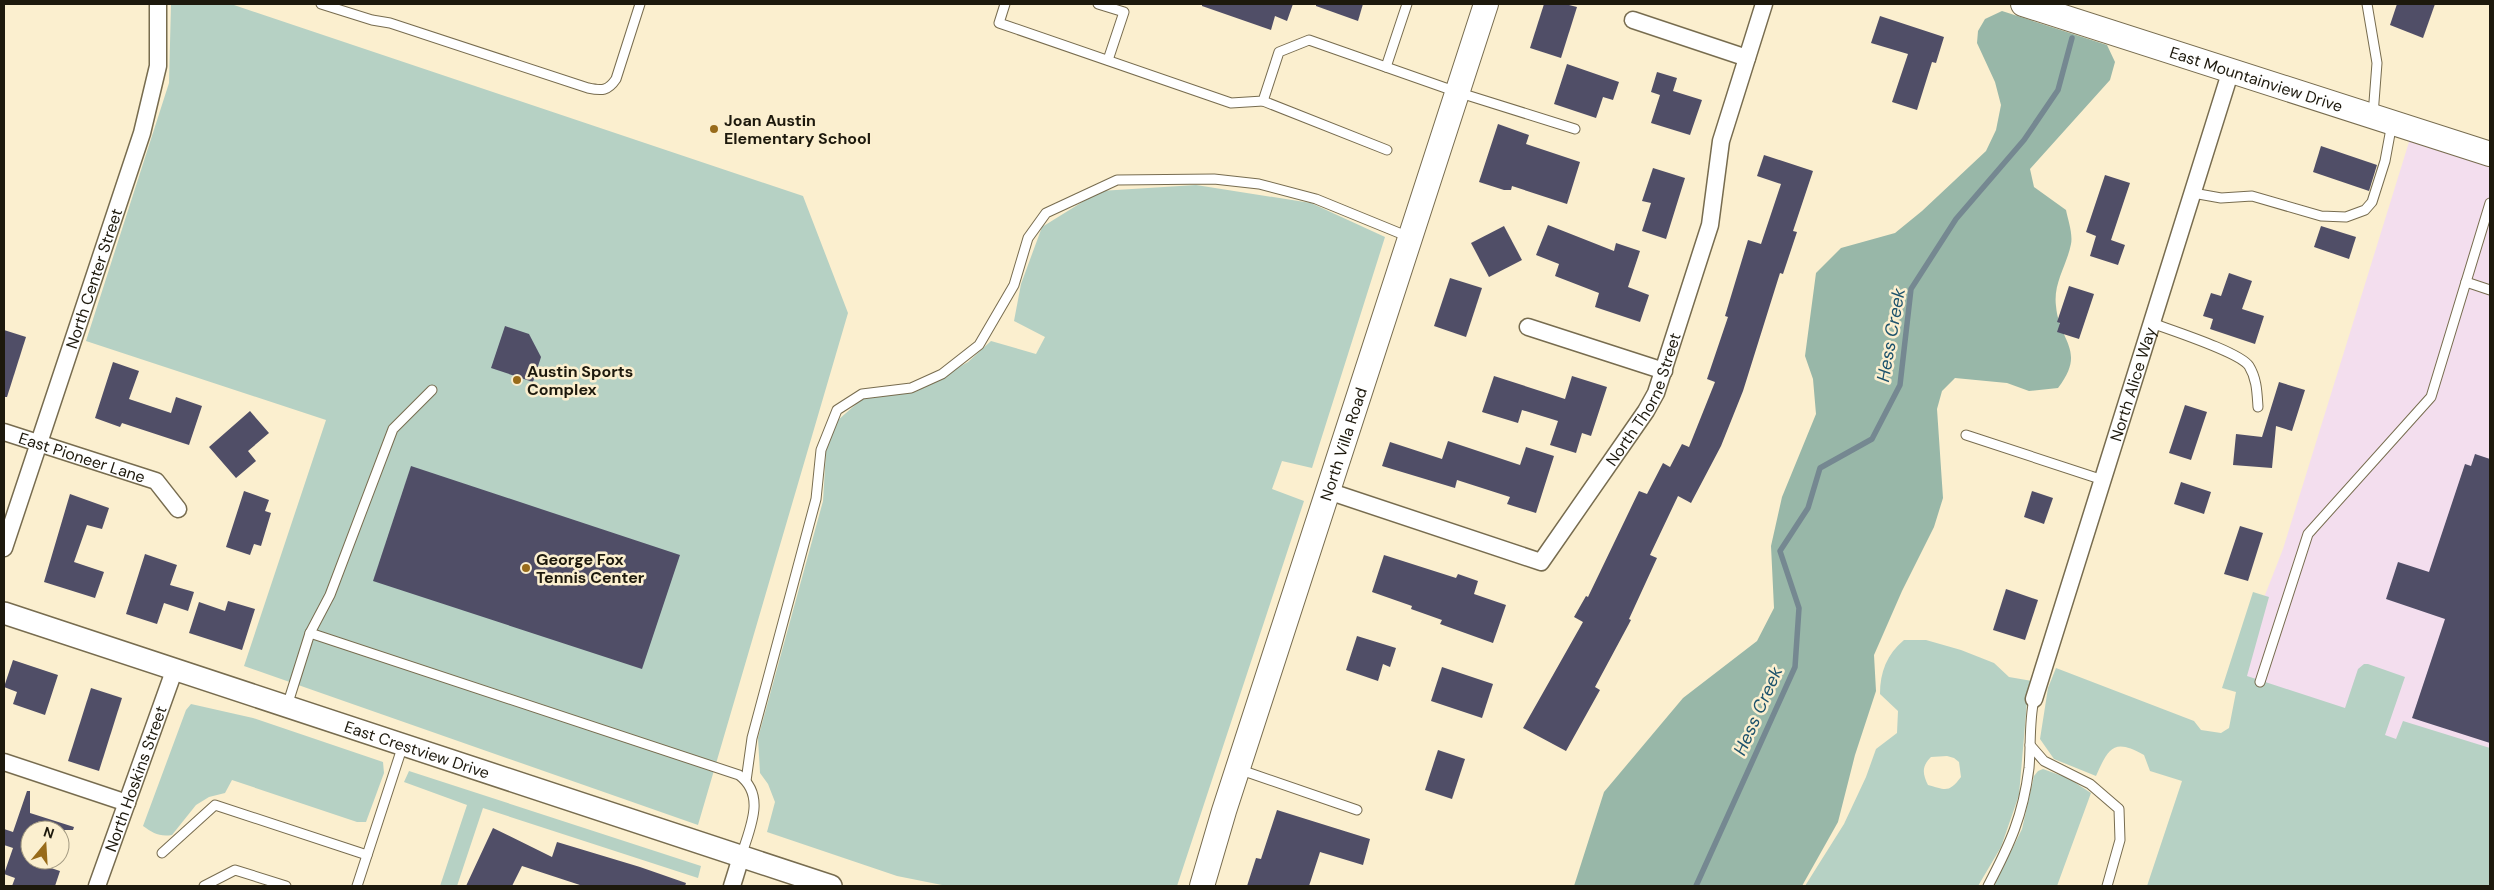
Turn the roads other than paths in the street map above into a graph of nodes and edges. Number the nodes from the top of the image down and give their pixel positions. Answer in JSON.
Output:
{"nodes":[{"id":1,"x":158,"y":4,"type":"edge"},
{"id":2,"x":321,"y":4,"type":"edge"},
{"id":3,"x":640,"y":4,"type":"edge"},
{"id":4,"x":1005,"y":4,"type":"edge"},
{"id":5,"x":1098,"y":4,"type":"edge"},
{"id":6,"x":1407,"y":4,"type":"edge"},
{"id":7,"x":1486,"y":4,"type":"edge"},
{"id":8,"x":1764,"y":4,"type":"edge"},
{"id":9,"x":2023,"y":4,"type":"edge"},
{"id":10,"x":2367,"y":4,"type":"edge"},
{"id":11,"x":1633,"y":20,"type":"dead end"},
{"id":12,"x":1747,"y":58,"type":"junction"},
{"id":13,"x":1108,"y":60,"type":"junction"},
{"id":14,"x":1386,"y":67,"type":"junction"},
{"id":15,"x":2231,"y":70,"type":"junction"},
{"id":16,"x":1457,"y":92,"type":"junction"},
{"id":17,"x":1263,"y":101,"type":"junction"},
{"id":18,"x":2382,"y":119,"type":"junction"},
{"id":19,"x":1575,"y":129,"type":"dead end"},
{"id":20,"x":1387,"y":150,"type":"dead end"},
{"id":21,"x":2490,"y":154,"type":"edge"},
{"id":22,"x":2193,"y":193,"type":"junction"},
{"id":23,"x":2490,"y":203,"type":"edge"},
{"id":24,"x":1410,"y":237,"type":"junction"},
{"id":25,"x":2466,"y":282,"type":"junction"},
{"id":26,"x":2490,"y":290,"type":"edge"},
{"id":27,"x":2152,"y":324,"type":"junction"},
{"id":28,"x":1528,"y":327,"type":"dead end"},
{"id":29,"x":1664,"y":371,"type":"junction"},
{"id":30,"x":432,"y":390,"type":"dead end"},
{"id":31,"x":2258,"y":408,"type":"dead end"},
{"id":32,"x":4,"y":432,"type":"edge"},
{"id":33,"x":1966,"y":435,"type":"dead end"},
{"id":34,"x":39,"y":443,"type":"junction"},
{"id":35,"x":2103,"y":480,"type":"junction"},
{"id":36,"x":1328,"y":491,"type":"junction"},
{"id":37,"x":178,"y":509,"type":"dead end"},
{"id":38,"x":4,"y":548,"type":"edge"},
{"id":39,"x":4,"y":613,"type":"edge"},
{"id":40,"x":310,"y":633,"type":"junction"},
{"id":41,"x":174,"y":671,"type":"junction"},
{"id":42,"x":2260,"y":682,"type":"dead end"},
{"id":43,"x":2034,"y":699,"type":"joint"},
{"id":44,"x":287,"y":706,"type":"junction"},
{"id":45,"x":403,"y":745,"type":"junction"},
{"id":46,"x":2030,"y":745,"type":"junction"},
{"id":47,"x":4,"y":762,"type":"edge"},
{"id":48,"x":1238,"y":769,"type":"junction"},
{"id":49,"x":746,"y":781,"type":"junction"},
{"id":50,"x":127,"y":803,"type":"junction"},
{"id":51,"x":1357,"y":810,"type":"dead end"},
{"id":52,"x":162,"y":853,"type":"dead end"},
{"id":53,"x":367,"y":855,"type":"junction"},
{"id":54,"x":741,"y":857,"type":"junction"},
{"id":55,"x":97,"y":886,"type":"edge"},
{"id":56,"x":204,"y":886,"type":"edge"},
{"id":57,"x":286,"y":886,"type":"edge"},
{"id":58,"x":357,"y":886,"type":"edge"},
{"id":59,"x":732,"y":886,"type":"edge"},
{"id":60,"x":831,"y":886,"type":"edge"},
{"id":61,"x":1202,"y":886,"type":"edge"},
{"id":62,"x":1988,"y":886,"type":"edge"},
{"id":63,"x":2107,"y":886,"type":"edge"}],
"edges":[{"from":1,"to":34,"type":"street","name":"North Center Street"},
{"from":2,"to":3,"type":"lane"},
{"from":4,"to":13,"type":"lane"},
{"from":5,"to":13,"type":"lane"},
{"from":6,"to":14,"type":"lane"},
{"from":7,"to":16,"type":"main road","name":"North Villa Road"},
{"from":8,"to":12,"type":"street","name":"North Thorne Street"},
{"from":9,"to":15,"type":"main road","name":"East Mountainview Drive"},
{"from":10,"to":18,"type":"lane"},
{"from":11,"to":12,"type":"street"},
{"from":12,"to":29,"type":"street","name":"North Thorne Street"},
{"from":13,"to":17,"type":"lane"},
{"from":14,"to":16,"type":"lane"},
{"from":14,"to":17,"type":"lane"},
{"from":15,"to":18,"type":"main road","name":"East Mountainview Drive"},
{"from":15,"to":22,"type":"street","name":"North Alice Way"},
{"from":16,"to":19,"type":"lane"},
{"from":16,"to":24,"type":"main road","name":"North Villa Road"},
{"from":17,"to":20,"type":"lane"},
{"from":18,"to":21,"type":"main road","name":"East Mountainview Drive"},
{"from":18,"to":22,"type":"lane"},
{"from":22,"to":27,"type":"street","name":"North Alice Way"},
{"from":23,"to":25,"type":"lane"},
{"from":24,"to":36,"type":"main road","name":"North Villa Road"},
{"from":24,"to":49,"type":"lane"},
{"from":25,"to":26,"type":"lane"},
{"from":25,"to":42,"type":"lane"},
{"from":27,"to":31,"type":"lane"},
{"from":27,"to":35,"type":"street","name":"North Alice Way"},
{"from":28,"to":29,"type":"street"},
{"from":29,"to":36,"type":"street","name":"North Thorne Street"},
{"from":30,"to":40,"type":"lane"},
{"from":32,"to":34,"type":"street","name":"East Pioneer Lane"},
{"from":33,"to":35,"type":"lane"},
{"from":34,"to":37,"type":"street","name":"East Pioneer Lane"},
{"from":34,"to":38,"type":"street","name":"North Center Street"},
{"from":35,"to":43,"type":"street","name":"North Alice Way"},
{"from":36,"to":48,"type":"main road","name":"North Villa Road"},
{"from":39,"to":41,"type":"street","name":"East Crestview Drive"},
{"from":40,"to":44,"type":"lane"},
{"from":40,"to":49,"type":"lane"},
{"from":41,"to":44,"type":"street","name":"East Crestview Drive"},
{"from":41,"to":50,"type":"street","name":"North Hoskins Street"},
{"from":43,"to":46,"type":"lane"},
{"from":44,"to":45,"type":"street","name":"East Crestview Drive"},
{"from":45,"to":53,"type":"lane"},
{"from":45,"to":54,"type":"street","name":"East Crestview Drive"},
{"from":46,"to":62,"type":"lane"},
{"from":46,"to":63,"type":"lane"},
{"from":47,"to":50,"type":"street"},
{"from":48,"to":51,"type":"lane"},
{"from":48,"to":61,"type":"main road","name":"North Villa Road"},
{"from":49,"to":54,"type":"lane"},
{"from":50,"to":55,"type":"street","name":"North Hoskins Street"},
{"from":52,"to":53,"type":"lane"},
{"from":53,"to":58,"type":"lane"},
{"from":54,"to":59,"type":"street"},
{"from":54,"to":60,"type":"street","name":"East Crestview Drive"},
{"from":56,"to":57,"type":"lane"}]}
